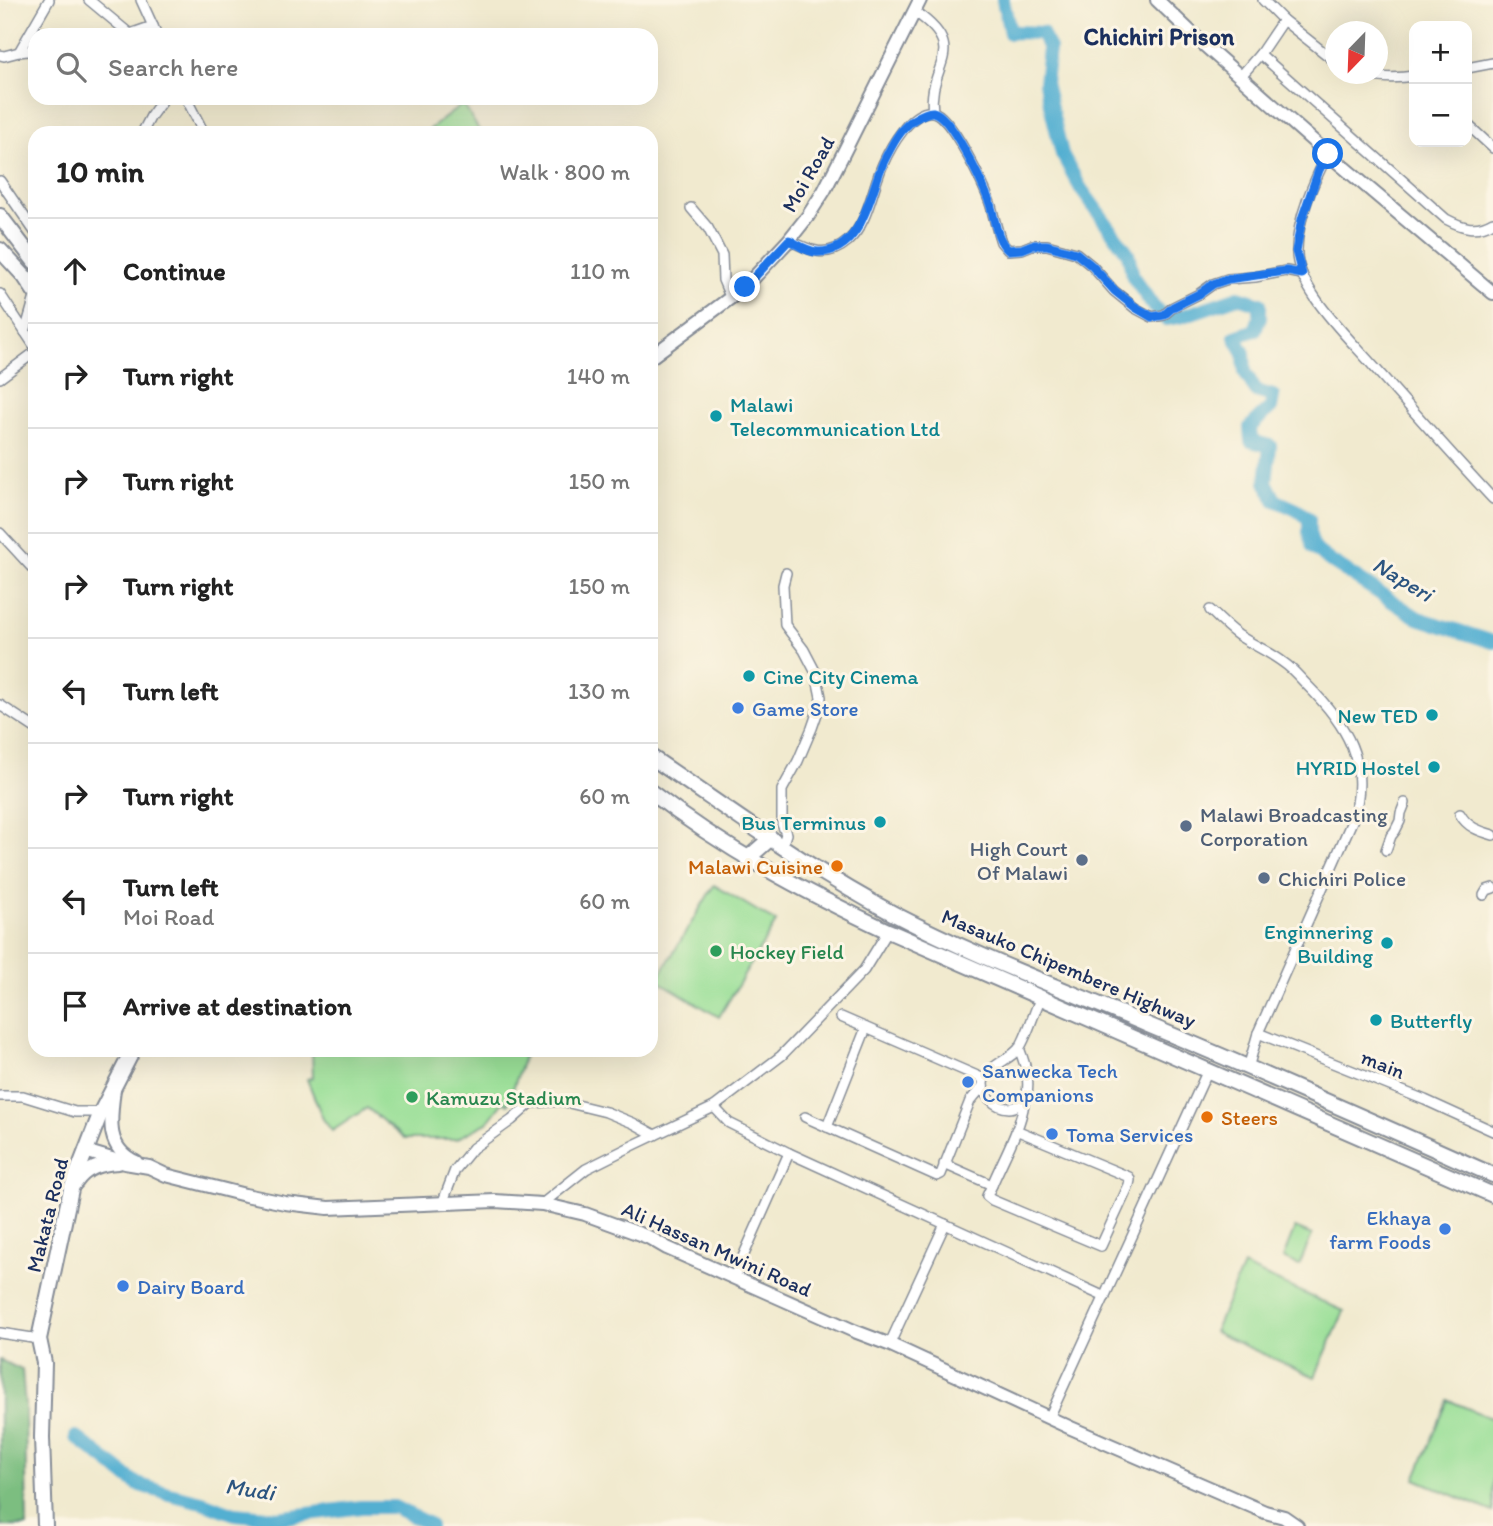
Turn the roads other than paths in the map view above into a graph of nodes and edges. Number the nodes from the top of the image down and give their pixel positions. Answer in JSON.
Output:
{"nodes":[{"id":1,"x":49,"y":0,"type":"edge"},
{"id":2,"x":89,"y":0,"type":"edge"},
{"id":3,"x":141,"y":0,"type":"edge"},
{"id":4,"x":1157,"y":0,"type":"edge"},
{"id":5,"x":1263,"y":0,"type":"edge"},
{"id":6,"x":917,"y":6,"type":"edge"},
{"id":7,"x":1283,"y":20,"type":"junction"},
{"id":8,"x":33,"y":28,"type":"edge"},
{"id":9,"x":123,"y":28,"type":"edge"},
{"id":10,"x":154,"y":28,"type":"edge"},
{"id":11,"x":28,"y":36,"type":"edge"},
{"id":12,"x":28,"y":51,"type":"edge"},
{"id":13,"x":19,"y":52,"type":"junction"},
{"id":14,"x":1260,"y":54,"type":"junction"},
{"id":15,"x":1325,"y":54,"type":"edge"},
{"id":16,"x":0,"y":55,"type":"edge"},
{"id":17,"x":1493,"y":63,"type":"edge"},
{"id":18,"x":1472,"y":67,"type":"edge"},
{"id":19,"x":1241,"y":76,"type":"junction"},
{"id":20,"x":1409,"y":76,"type":"edge"},
{"id":21,"x":1388,"y":77,"type":"edge"},
{"id":22,"x":158,"y":105,"type":"edge"},
{"id":23,"x":190,"y":105,"type":"edge"},
{"id":24,"x":933,"y":112,"type":"junction"},
{"id":25,"x":146,"y":126,"type":"edge"},
{"id":26,"x":200,"y":126,"type":"edge"},
{"id":27,"x":1472,"y":129,"type":"edge"},
{"id":28,"x":1493,"y":148,"type":"edge"},
{"id":29,"x":1328,"y":154,"type":"junction"},
{"id":30,"x":0,"y":181,"type":"edge"},
{"id":31,"x":691,"y":208,"type":"dead end"},
{"id":32,"x":0,"y":216,"type":"edge"},
{"id":33,"x":28,"y":222,"type":"edge"},
{"id":34,"x":1493,"y":222,"type":"edge"},
{"id":35,"x":789,"y":240,"type":"junction"},
{"id":36,"x":0,"y":250,"type":"edge"},
{"id":37,"x":28,"y":253,"type":"edge"},
{"id":38,"x":1302,"y":274,"type":"junction"},
{"id":39,"x":28,"y":282,"type":"edge"},
{"id":40,"x":1493,"y":293,"type":"edge"},
{"id":41,"x":0,"y":294,"type":"edge"},
{"id":42,"x":731,"y":299,"type":"junction"},
{"id":43,"x":28,"y":321,"type":"edge"},
{"id":44,"x":25,"y":332,"type":"junction"},
{"id":45,"x":28,"y":337,"type":"edge"},
{"id":46,"x":658,"y":352,"type":"edge"},
{"id":47,"x":28,"y":356,"type":"edge"},
{"id":48,"x":0,"y":378,"type":"edge"},
{"id":49,"x":1493,"y":499,"type":"edge"},
{"id":50,"x":0,"y":533,"type":"edge"},
{"id":51,"x":28,"y":563,"type":"edge"},
{"id":52,"x":786,"y":573,"type":"dead end"},
{"id":53,"x":1210,"y":610,"type":"dead end"},
{"id":54,"x":0,"y":705,"type":"edge"},
{"id":55,"x":28,"y":723,"type":"edge"},
{"id":56,"x":658,"y":762,"type":"edge"},
{"id":57,"x":658,"y":797,"type":"edge"},
{"id":58,"x":1405,"y":803,"type":"dead end"},
{"id":59,"x":1460,"y":814,"type":"dead end"},
{"id":60,"x":1493,"y":835,"type":"edge"},
{"id":61,"x":777,"y":842,"type":"junction"},
{"id":62,"x":1386,"y":850,"type":"dead end"},
{"id":63,"x":747,"y":859,"type":"junction"},
{"id":64,"x":1493,"y":888,"type":"edge"},
{"id":65,"x":1484,"y":895,"type":"dead end"},
{"id":66,"x":888,"y":931,"type":"junction"},
{"id":67,"x":1041,"y":997,"type":"junction"},
{"id":68,"x":841,"y":1017,"type":"dead end"},
{"id":69,"x":866,"y":1028,"type":"junction"},
{"id":70,"x":1258,"y":1033,"type":"junction"},
{"id":71,"x":1019,"y":1048,"type":"junction"},
{"id":72,"x":129,"y":1057,"type":"edge"},
{"id":73,"x":1248,"y":1068,"type":"junction"},
{"id":74,"x":1208,"y":1070,"type":"junction"},
{"id":75,"x":984,"y":1083,"type":"junction"},
{"id":76,"x":115,"y":1085,"type":"junction"},
{"id":77,"x":0,"y":1096,"type":"edge"},
{"id":78,"x":1024,"y":1103,"type":"junction"},
{"id":79,"x":714,"y":1107,"type":"junction"},
{"id":80,"x":101,"y":1112,"type":"junction"},
{"id":81,"x":805,"y":1117,"type":"dead end"},
{"id":82,"x":827,"y":1127,"type":"junction"},
{"id":83,"x":1016,"y":1130,"type":"junction"},
{"id":84,"x":1493,"y":1131,"type":"edge"},
{"id":85,"x":655,"y":1135,"type":"junction"},
{"id":86,"x":85,"y":1151,"type":"junction"},
{"id":87,"x":789,"y":1153,"type":"junction"},
{"id":88,"x":125,"y":1163,"type":"junction"},
{"id":89,"x":944,"y":1164,"type":"junction"},
{"id":90,"x":149,"y":1167,"type":"junction"},
{"id":91,"x":1492,"y":1172,"type":"edge"},
{"id":92,"x":992,"y":1185,"type":"junction"},
{"id":93,"x":71,"y":1189,"type":"junction"},
{"id":94,"x":1493,"y":1195,"type":"edge"},
{"id":95,"x":442,"y":1204,"type":"junction"},
{"id":96,"x":542,"y":1204,"type":"junction"},
{"id":97,"x":945,"y":1224,"type":"junction"},
{"id":98,"x":734,"y":1277,"type":"junction"},
{"id":99,"x":1105,"y":1297,"type":"junction"},
{"id":100,"x":0,"y":1334,"type":"edge"},
{"id":101,"x":39,"y":1339,"type":"junction"},
{"id":102,"x":891,"y":1345,"type":"junction"},
{"id":103,"x":1049,"y":1418,"type":"junction"},
{"id":104,"x":45,"y":1526,"type":"edge"},
{"id":105,"x":1297,"y":1526,"type":"edge"}],
"edges":[{"from":1,"to":8,"type":"street"},
{"from":2,"to":9,"type":"street"},
{"from":3,"to":10,"type":"street"},
{"from":4,"to":19,"type":"main road"},
{"from":5,"to":7,"type":"street"},
{"from":6,"to":24,"type":"street"},
{"from":6,"to":35,"type":"main road","name":"Moi Road"},
{"from":7,"to":14,"type":"street"},
{"from":7,"to":15,"type":"street"},
{"from":11,"to":13,"type":"street"},
{"from":12,"to":13,"type":"street"},
{"from":13,"to":16,"type":"street"},
{"from":14,"to":19,"type":"street"},
{"from":14,"to":34,"type":"street"},
{"from":17,"to":18,"type":"street"},
{"from":19,"to":29,"type":"main road"},
{"from":20,"to":21,"type":"street"},
{"from":22,"to":25,"type":"street"},
{"from":23,"to":26,"type":"street"},
{"from":24,"to":35,"type":"street"},
{"from":24,"to":38,"type":"street"},
{"from":27,"to":28,"type":"street"},
{"from":29,"to":38,"type":"street"},
{"from":29,"to":40,"type":"main road"},
{"from":30,"to":33,"type":"street"},
{"from":31,"to":42,"type":"street"},
{"from":32,"to":37,"type":"main road"},
{"from":35,"to":42,"type":"main road","name":"Moi Road"},
{"from":36,"to":39,"type":"main road"},
{"from":38,"to":49,"type":"street"},
{"from":41,"to":44,"type":"street"},
{"from":42,"to":46,"type":"main road","name":"Moi Road"},
{"from":43,"to":44,"type":"street"},
{"from":44,"to":45,"type":"street"},
{"from":47,"to":48,"type":"street"},
{"from":50,"to":51,"type":"street"},
{"from":52,"to":61,"type":"street"},
{"from":53,"to":70,"type":"street"},
{"from":54,"to":55,"type":"street"},
{"from":56,"to":61,"type":"main road","name":"Masauko Chipembere Highway"},
{"from":57,"to":63,"type":"main road","name":"Masauko Chipembere Highway"},
{"from":58,"to":62,"type":"street"},
{"from":59,"to":60,"type":"street"},
{"from":61,"to":63,"type":"main road"},
{"from":61,"to":73,"type":"main road","name":"Masauko Chipembere Highway"},
{"from":63,"to":66,"type":"main road","name":"Masauko Chipembere Highway"},
{"from":64,"to":65,"type":"street"},
{"from":66,"to":67,"type":"main road","name":"Masauko Chipembere Highway"},
{"from":66,"to":79,"type":"street"},
{"from":67,"to":71,"type":"street"},
{"from":67,"to":74,"type":"main road","name":"Masauko Chipembere Highway"},
{"from":68,"to":69,"type":"street"},
{"from":69,"to":75,"type":"street"},
{"from":69,"to":82,"type":"street"},
{"from":70,"to":73,"type":"street"},
{"from":70,"to":84,"type":"street","name":"main"},
{"from":71,"to":75,"type":"street"},
{"from":71,"to":78,"type":"street"},
{"from":72,"to":76,"type":"main road","name":"Makata Road"},
{"from":73,"to":91,"type":"main road","name":"Masauko Chipembere Highway"},
{"from":74,"to":94,"type":"main road","name":"Masauko Chipembere Highway"},
{"from":74,"to":99,"type":"street"},
{"from":75,"to":78,"type":"street"},
{"from":75,"to":89,"type":"street"},
{"from":76,"to":80,"type":"main road","name":"Makata Road"},
{"from":76,"to":90,"type":"main road"},
{"from":77,"to":80,"type":"street"},
{"from":78,"to":83,"type":"street"},
{"from":79,"to":85,"type":"street"},
{"from":79,"to":87,"type":"street"},
{"from":80,"to":86,"type":"main road","name":"Makata Road"},
{"from":81,"to":82,"type":"street"},
{"from":82,"to":89,"type":"street"},
{"from":83,"to":92,"type":"street"},
{"from":83,"to":92,"type":"street"},
{"from":85,"to":95,"type":"street"},
{"from":85,"to":96,"type":"street"},
{"from":86,"to":88,"type":"main road","name":"Ali Hassan Mwini Road"},
{"from":86,"to":93,"type":"main road","name":"Makata Road"},
{"from":87,"to":97,"type":"street"},
{"from":87,"to":98,"type":"street"},
{"from":88,"to":90,"type":"main road","name":"Ali Hassan Mwini Road"},
{"from":88,"to":93,"type":"main road"},
{"from":89,"to":92,"type":"street"},
{"from":90,"to":95,"type":"main road","name":"Ali Hassan Mwini Road"},
{"from":93,"to":101,"type":"main road","name":"Makata Road"},
{"from":95,"to":96,"type":"main road","name":"Ali Hassan Mwini Road"},
{"from":96,"to":98,"type":"main road","name":"Ali Hassan Mwini Road"},
{"from":97,"to":99,"type":"street"},
{"from":97,"to":102,"type":"street"},
{"from":98,"to":102,"type":"main road","name":"Ali Hassan Mwini Road"},
{"from":99,"to":103,"type":"street"},
{"from":100,"to":101,"type":"street"},
{"from":101,"to":104,"type":"main road","name":"Makata Road"},
{"from":102,"to":103,"type":"main road","name":"Ali Hassan Mwini Road"},
{"from":103,"to":105,"type":"main road","name":"Ali Hassan Mwini Road"}]}
